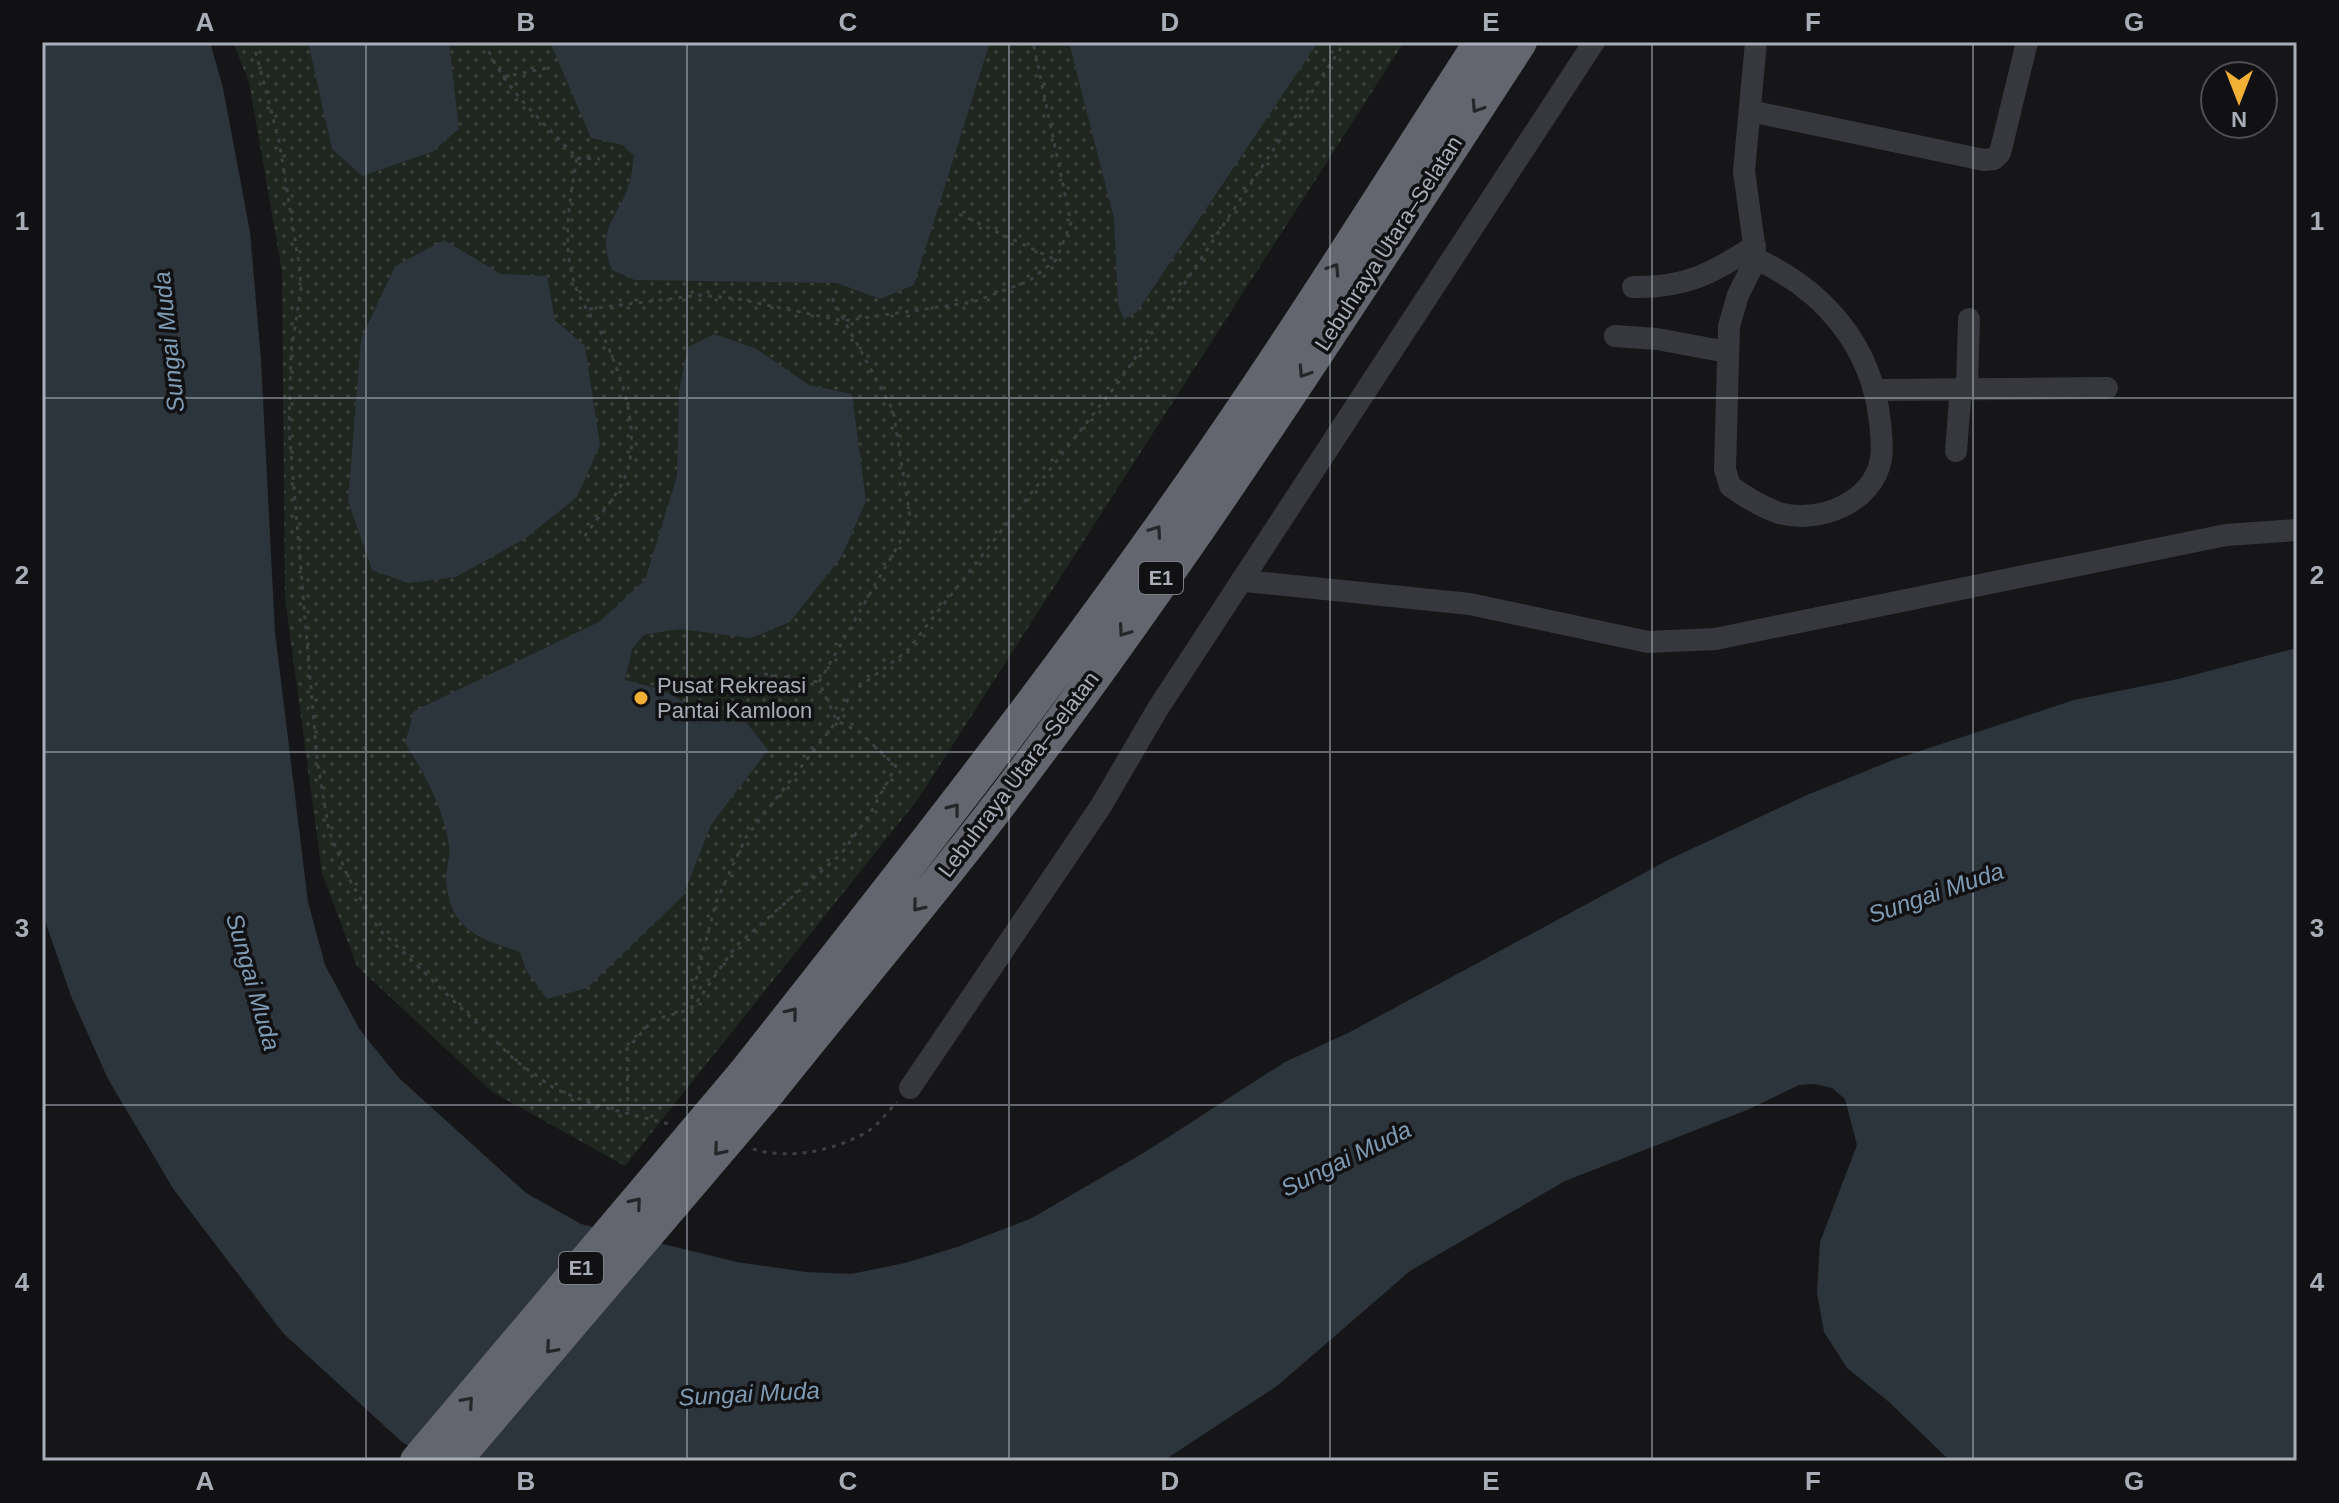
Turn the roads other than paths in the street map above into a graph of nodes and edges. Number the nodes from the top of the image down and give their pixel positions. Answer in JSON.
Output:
{"nodes":[{"id":1,"x":1481,"y":42,"type":"edge"},
{"id":2,"x":1520,"y":42,"type":"edge"},
{"id":3,"x":1594,"y":42,"type":"edge"},
{"id":4,"x":1756,"y":42,"type":"edge"},
{"id":5,"x":2027,"y":42,"type":"edge"},
{"id":6,"x":1750,"y":111,"type":"junction"},
{"id":7,"x":1755,"y":252,"type":"junction"},
{"id":8,"x":1633,"y":287,"type":"dead end"},
{"id":9,"x":1969,"y":319,"type":"dead end"},
{"id":10,"x":1615,"y":336,"type":"dead end"},
{"id":11,"x":1727,"y":352,"type":"junction"},
{"id":12,"x":1964,"y":388,"type":"junction"},
{"id":13,"x":2107,"y":388,"type":"dead end"},
{"id":14,"x":1876,"y":390,"type":"junction"},
{"id":15,"x":1956,"y":451,"type":"dead end"},
{"id":16,"x":2297,"y":530,"type":"edge"},
{"id":17,"x":1245,"y":581,"type":"junction"},
{"id":18,"x":757,"y":1082,"type":"junction"},
{"id":19,"x":910,"y":1088,"type":"road end"},
{"id":20,"x":417,"y":1461,"type":"edge"},
{"id":21,"x":454,"y":1461,"type":"edge"}],
"edges":[{"from":18,"to":1,"type":"highway","name":"Lebuhraya Utara–Selatan","number":"E1","one_way":true},
{"from":2,"to":18,"type":"highway","name":"Lebuhraya Utara–Selatan","number":"E1","one_way":true},
{"from":3,"to":17,"type":"street"},
{"from":4,"to":6,"type":"street"},
{"from":5,"to":6,"type":"street"},
{"from":6,"to":7,"type":"street"},
{"from":7,"to":8,"type":"street"},
{"from":7,"to":11,"type":"street"},
{"from":7,"to":14,"type":"street"},
{"from":9,"to":12,"type":"street"},
{"from":10,"to":11,"type":"street"},
{"from":11,"to":14,"type":"street"},
{"from":12,"to":13,"type":"street"},
{"from":12,"to":14,"type":"street"},
{"from":12,"to":15,"type":"street"},
{"from":16,"to":17,"type":"street"},
{"from":17,"to":19,"type":"street"},
{"from":20,"to":18,"type":"highway","name":"Lebuhraya Utara–Selatan","number":"E1","one_way":true,"bridge":true},
{"from":18,"to":21,"type":"highway","name":"Lebuhraya Utara–Selatan","number":"E1","one_way":true,"bridge":true}]}
